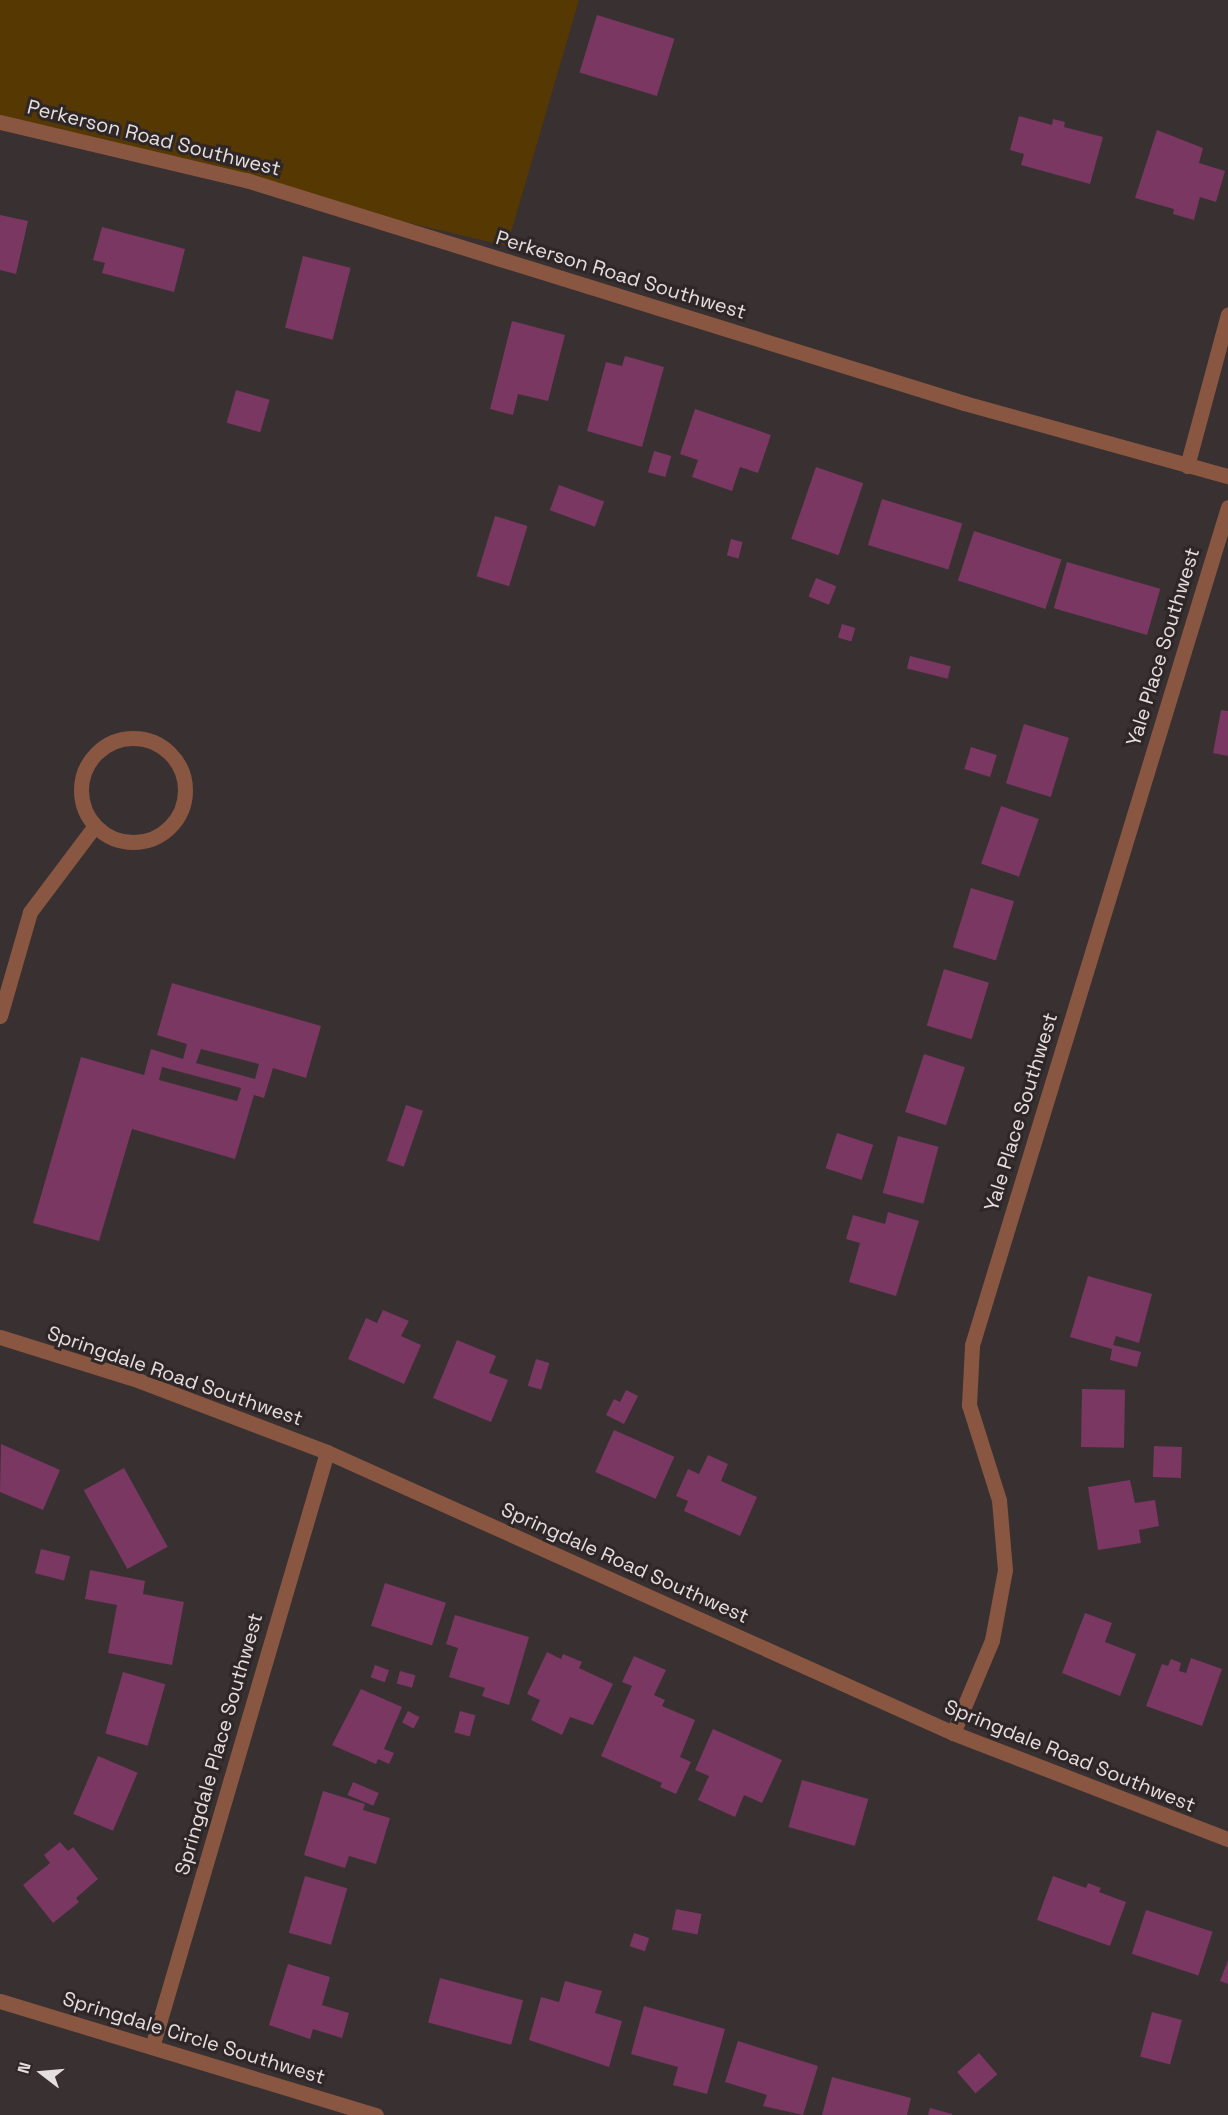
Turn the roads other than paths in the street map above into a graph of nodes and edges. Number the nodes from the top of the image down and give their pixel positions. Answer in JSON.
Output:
{"nodes":[{"id":1,"x":0,"y":123,"type":"edge"},
{"id":2,"x":1228,"y":314,"type":"edge"},
{"id":3,"x":1187,"y":466,"type":"junction"},
{"id":4,"x":1228,"y":476,"type":"edge"},
{"id":5,"x":1228,"y":507,"type":"edge"},
{"id":6,"x":94,"y":827,"type":"junction"},
{"id":7,"x":0,"y":1016,"type":"edge"},
{"id":8,"x":0,"y":1337,"type":"edge"},
{"id":9,"x":327,"y":1452,"type":"junction"},
{"id":10,"x":953,"y":1733,"type":"junction"},
{"id":11,"x":1228,"y":1839,"type":"edge"},
{"id":12,"x":0,"y":2001,"type":"edge"},
{"id":13,"x":152,"y":2047,"type":"junction"},
{"id":14,"x":376,"y":2115,"type":"edge"}],
"edges":[{"from":1,"to":3,"type":"street","name":"Perkerson Road Southwest"},
{"from":2,"to":3,"type":"street"},
{"from":3,"to":4,"type":"street","name":"Perkerson Road Southwest"},
{"from":5,"to":10,"type":"street","name":"Yale Place Southwest"},
{"from":6,"to":6,"type":"street"},
{"from":6,"to":7,"type":"street"},
{"from":8,"to":9,"type":"street","name":"Springdale Road Southwest"},
{"from":9,"to":10,"type":"street","name":"Springdale Road Southwest"},
{"from":9,"to":13,"type":"street","name":"Springdale Place Southwest"},
{"from":10,"to":11,"type":"street","name":"Springdale Road Southwest"},
{"from":12,"to":13,"type":"street","name":"Springdale Circle Southwest"},
{"from":13,"to":14,"type":"street","name":"Springdale Circle Southwest"}]}
